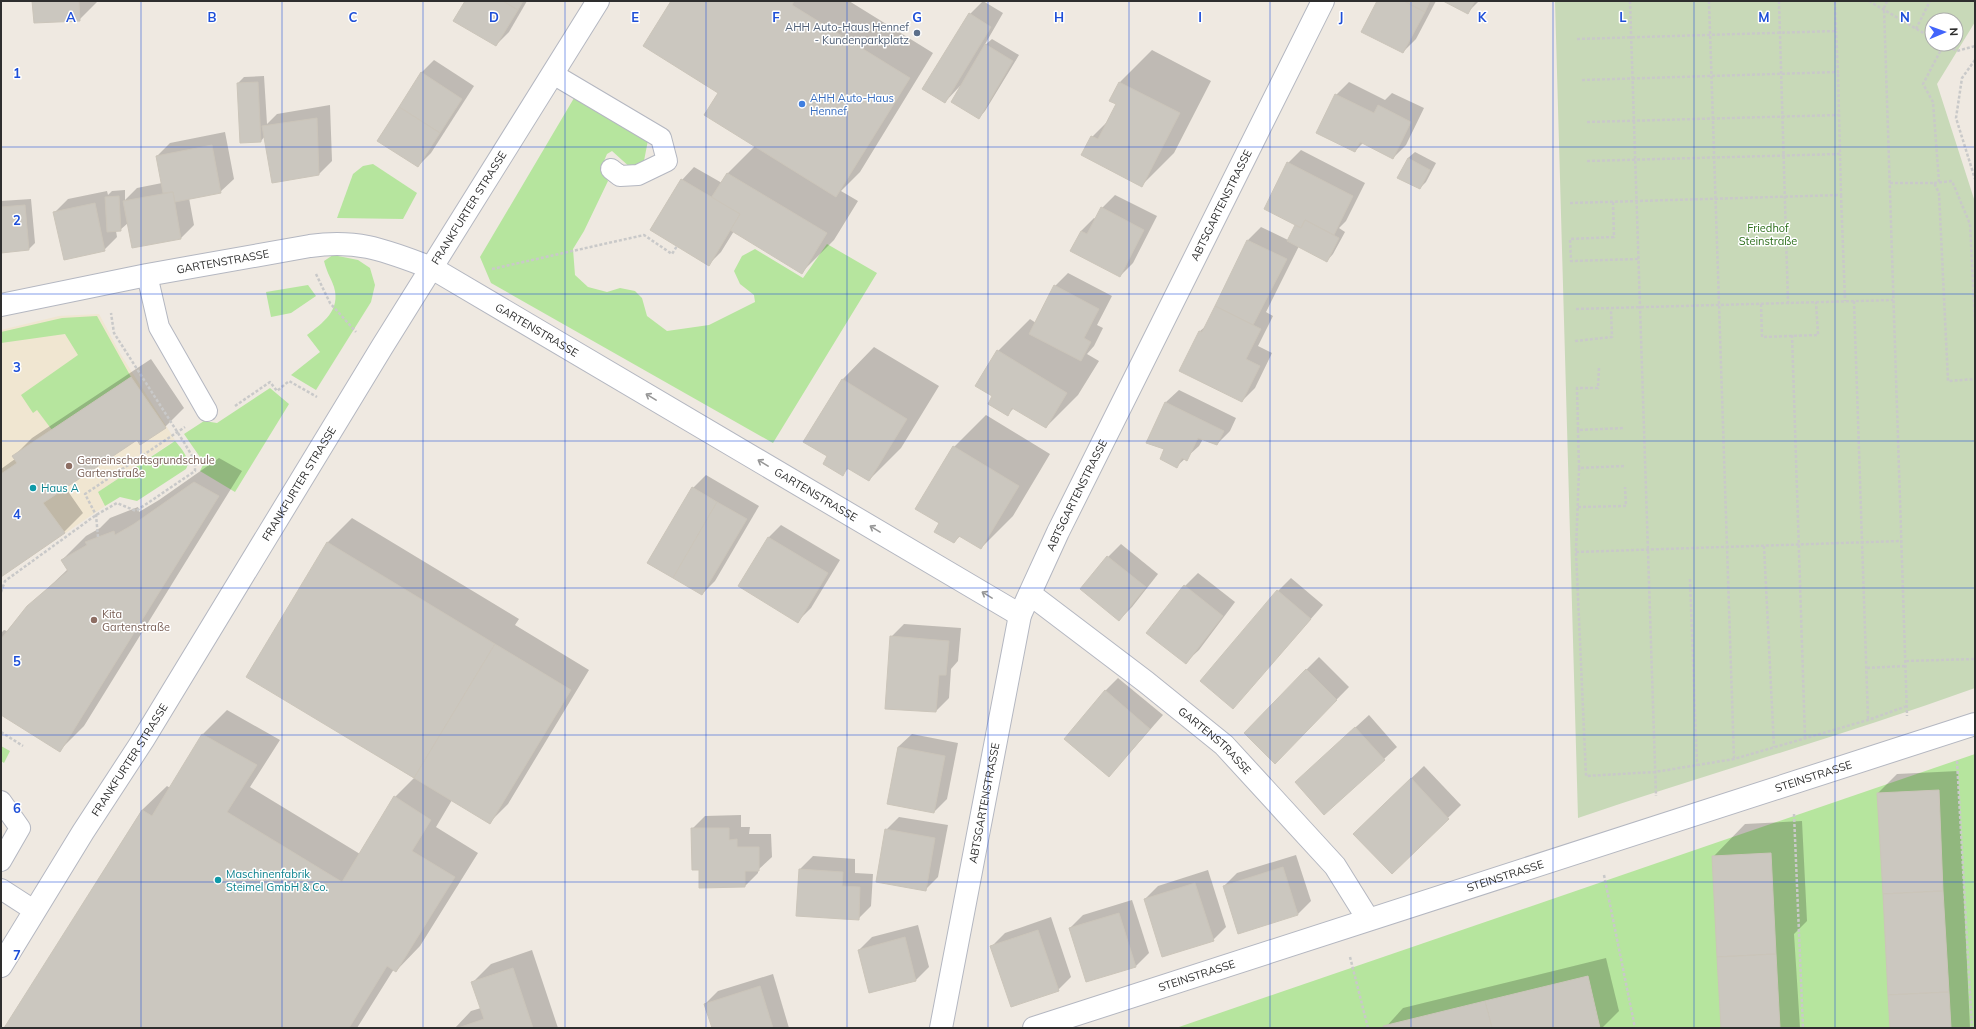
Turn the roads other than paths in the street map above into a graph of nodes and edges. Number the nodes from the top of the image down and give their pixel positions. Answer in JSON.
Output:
{"nodes":[{"id":1,"x":598,"y":1,"type":"edge"},
{"id":2,"x":1323,"y":1,"type":"edge"},
{"id":3,"x":553,"y":74,"type":"junction"},
{"id":4,"x":611,"y":169,"type":"dead end"},
{"id":5,"x":432,"y":268,"type":"junction"},
{"id":6,"x":147,"y":275,"type":"junction"},
{"id":7,"x":1,"y":305,"type":"edge"},
{"id":8,"x":207,"y":411,"type":"road end"},
{"id":9,"x":1030,"y":594,"type":"junction"},
{"id":10,"x":1020,"y":615,"type":"junction"},
{"id":11,"x":1965,"y":727,"type":"edge"},
{"id":12,"x":1,"y":801,"type":"edge"},
{"id":13,"x":1,"y":861,"type":"edge"},
{"id":14,"x":1,"y":889,"type":"edge"},
{"id":15,"x":35,"y":911,"type":"junction"},
{"id":16,"x":1368,"y":919,"type":"junction"},
{"id":17,"x":1,"y":966,"type":"edge"},
{"id":18,"x":941,"y":1028,"type":"edge"},
{"id":19,"x":1034,"y":1028,"type":"edge"}],
"edges":[{"from":1,"to":3,"type":"street","name":"FRANKFURTER STRASSE"},
{"from":2,"to":9,"type":"street","name":"ABTSGARTENSTRASSE"},
{"from":3,"to":4,"type":"lane"},
{"from":3,"to":5,"type":"street","name":"FRANKFURTER STRASSE"},
{"from":5,"to":6,"type":"street","name":"GARTENSTRASSE"},
{"from":10,"to":5,"type":"street","name":"GARTENSTRASSE","one_way":true},
{"from":5,"to":15,"type":"street","name":"FRANKFURTER STRASSE"},
{"from":6,"to":7,"type":"street","name":"GARTENSTRASSE"},
{"from":6,"to":8,"type":"lane"},
{"from":9,"to":10,"type":"street","name":"ABTSGARTENSTRASSE"},
{"from":9,"to":16,"type":"street","name":"GARTENSTRASSE"},
{"from":10,"to":18,"type":"street","name":"ABTSGARTENSTRASSE"},
{"from":11,"to":16,"type":"street","name":"STEINSTRASSE"},
{"from":12,"to":13,"type":"lane"},
{"from":14,"to":15,"type":"lane"},
{"from":15,"to":17,"type":"street","name":"FRANKFURTER STRASSE"},
{"from":16,"to":19,"type":"street","name":"STEINSTRASSE"}]}
